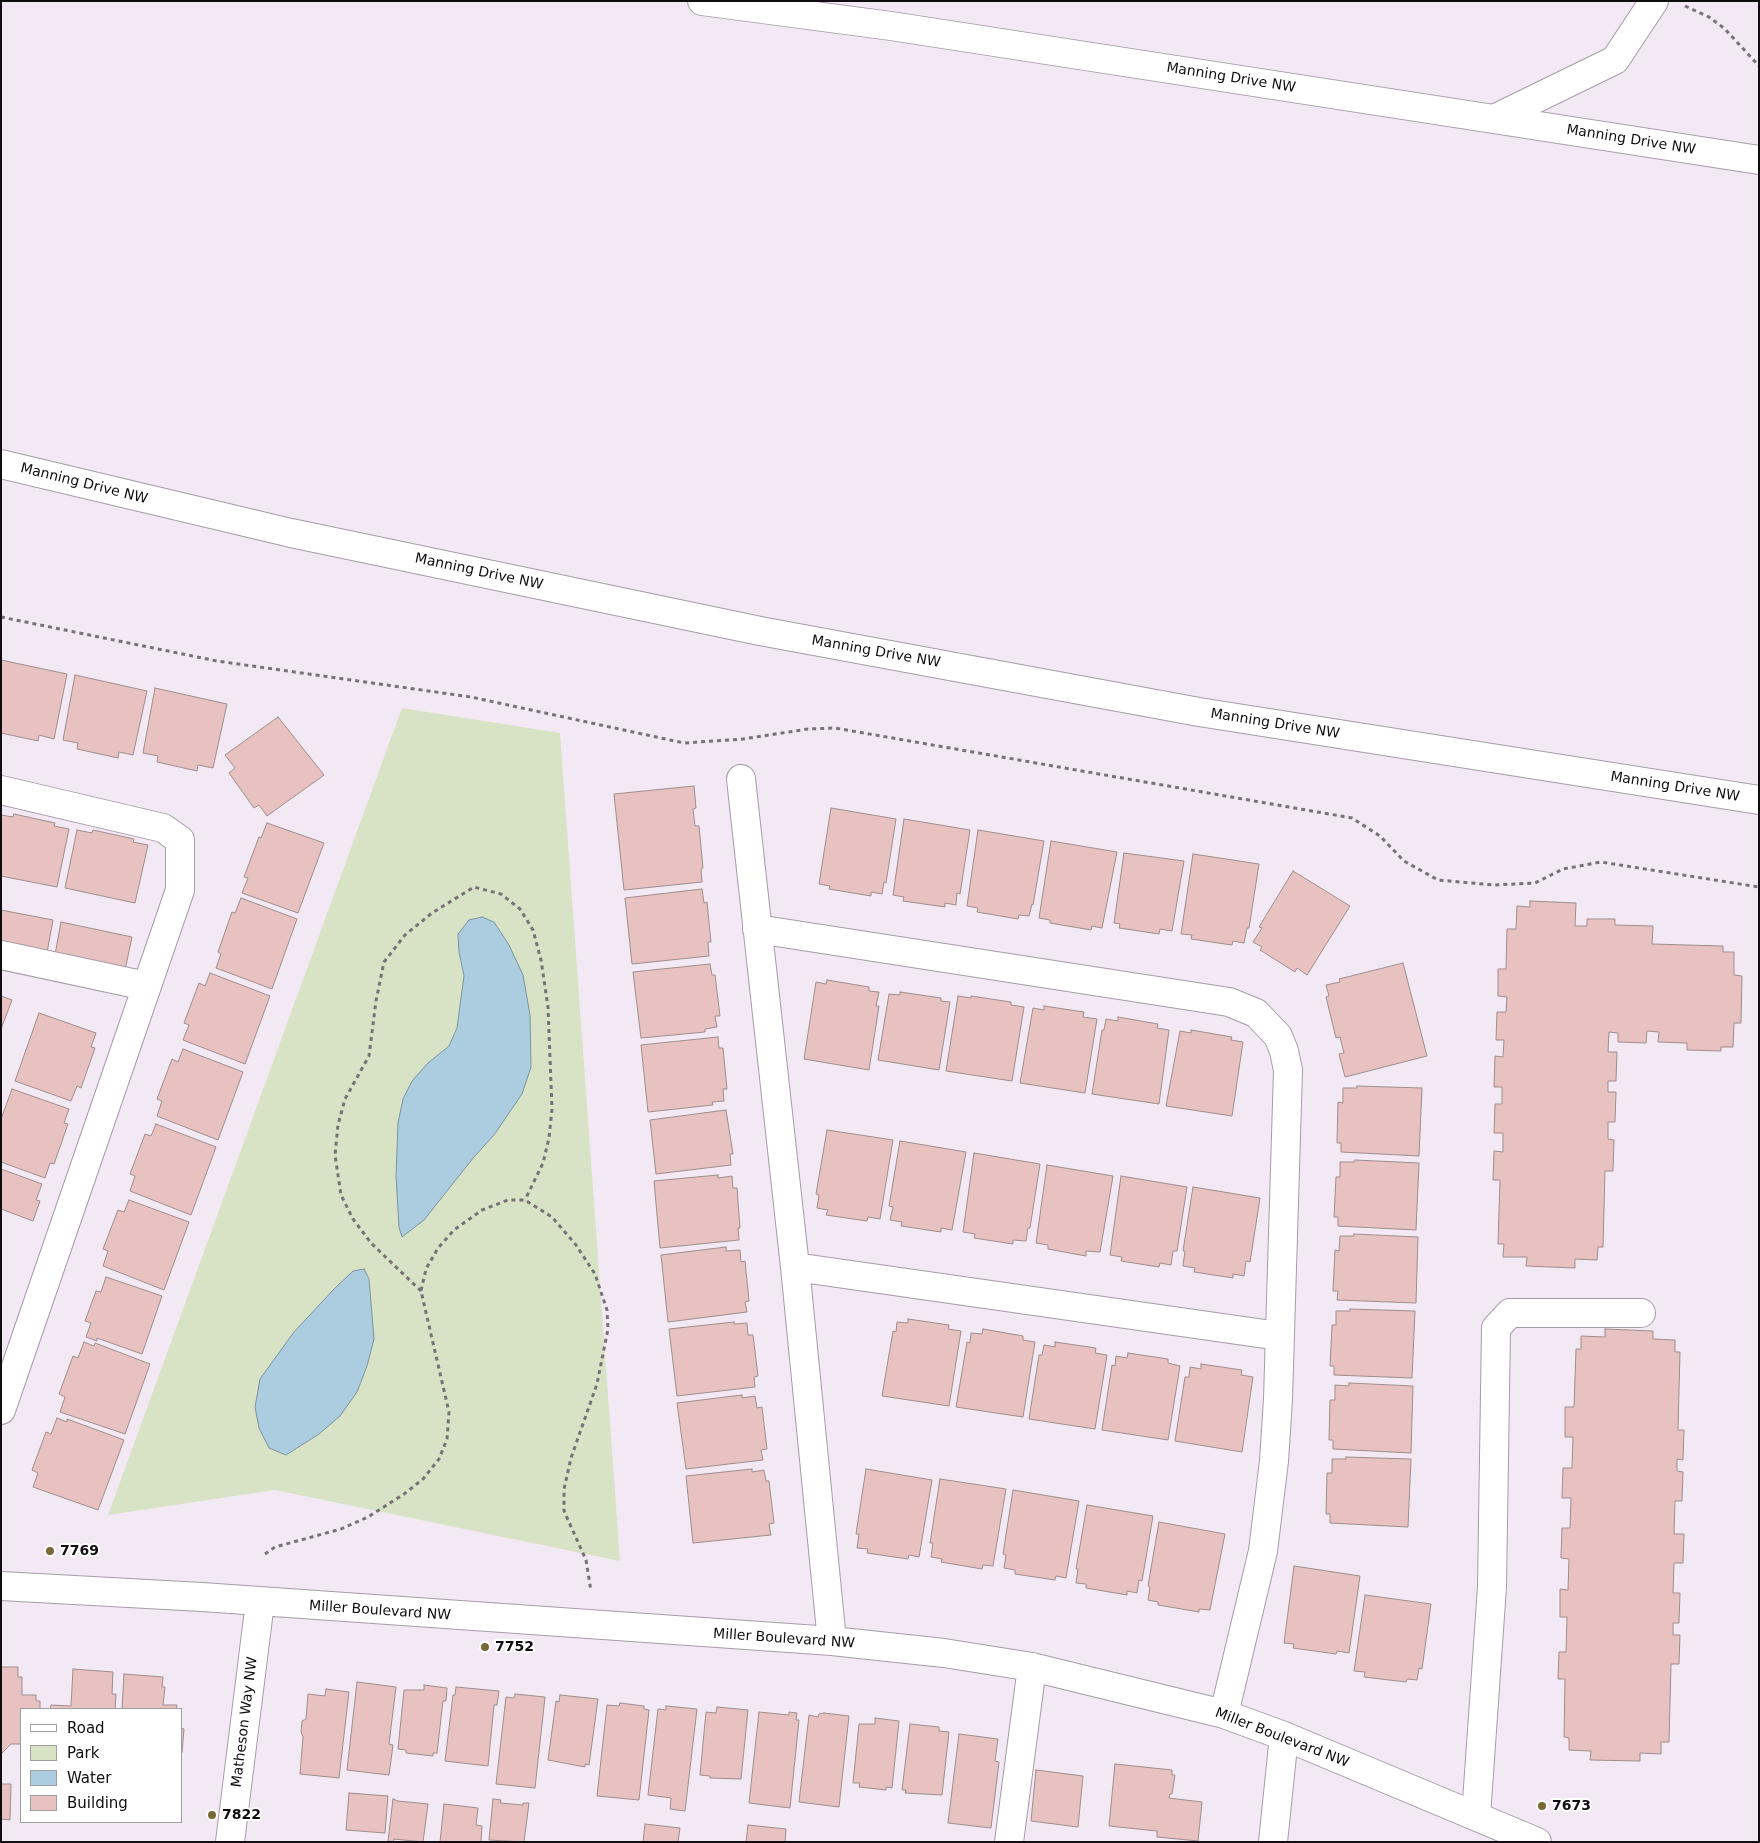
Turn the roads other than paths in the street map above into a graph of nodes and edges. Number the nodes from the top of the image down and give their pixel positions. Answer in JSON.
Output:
{"nodes":[{"id":1,"x":702,"y":1,"type":"edge"},
{"id":2,"x":1654,"y":1,"type":"edge"},
{"id":3,"x":1496,"y":118,"type":"junction"},
{"id":4,"x":1759,"y":160,"type":"edge"},
{"id":5,"x":1,"y":464,"type":"edge"},
{"id":6,"x":742,"y":779,"type":"dead end"},
{"id":7,"x":1,"y":790,"type":"edge"},
{"id":8,"x":1759,"y":800,"type":"edge"},
{"id":9,"x":757,"y":929,"type":"junction"},
{"id":10,"x":1,"y":955,"type":"edge"},
{"id":11,"x":146,"y":986,"type":"junction"},
{"id":12,"x":795,"y":1267,"type":"junction"},
{"id":13,"x":1641,"y":1313,"type":"dead end"},
{"id":14,"x":1279,"y":1336,"type":"junction"},
{"id":15,"x":10,"y":1356,"type":"edge"},
{"id":16,"x":1,"y":1410,"type":"edge"},
{"id":17,"x":1,"y":1586,"type":"edge"},
{"id":18,"x":260,"y":1602,"type":"junction"},
{"id":19,"x":832,"y":1641,"type":"junction"},
{"id":20,"x":1032,"y":1666,"type":"junction"},
{"id":21,"x":1224,"y":1714,"type":"junction"},
{"id":22,"x":1284,"y":1736,"type":"junction"},
{"id":23,"x":1476,"y":1816,"type":"junction"},
{"id":24,"x":230,"y":1842,"type":"edge"},
{"id":25,"x":1009,"y":1842,"type":"edge"},
{"id":26,"x":1273,"y":1842,"type":"edge"},
{"id":27,"x":1537,"y":1842,"type":"edge"}],
"edges":[{"from":1,"to":3,"type":"main road","name":"Manning Drive NW"},
{"from":2,"to":3,"type":"main road"},
{"from":3,"to":4,"type":"main road","name":"Manning Drive NW"},
{"from":5,"to":8,"type":"main road","name":"Manning Drive NW"},
{"from":6,"to":9,"type":"main road"},
{"from":7,"to":11,"type":"main road"},
{"from":9,"to":12,"type":"main road"},
{"from":9,"to":14,"type":"main road"},
{"from":10,"to":11,"type":"main road"},
{"from":11,"to":15,"type":"main road"},
{"from":12,"to":14,"type":"main road"},
{"from":12,"to":19,"type":"main road"},
{"from":13,"to":23,"type":"main road"},
{"from":14,"to":21,"type":"main road"},
{"from":15,"to":16,"type":"main road"},
{"from":17,"to":18,"type":"main road","name":"Miller Boulevard NW"},
{"from":18,"to":19,"type":"main road","name":"Miller Boulevard NW"},
{"from":18,"to":24,"type":"main road","name":"Matheson Way NW"},
{"from":19,"to":20,"type":"main road","name":"Miller Boulevard NW"},
{"from":20,"to":21,"type":"main road","name":"Miller Boulevard NW"},
{"from":20,"to":25,"type":"main road"},
{"from":21,"to":22,"type":"main road","name":"Miller Boulevard NW"},
{"from":22,"to":23,"type":"main road","name":"Miller Boulevard NW"},
{"from":22,"to":26,"type":"main road"},
{"from":23,"to":27,"type":"main road","name":"Miller Boulevard NW"}]}
